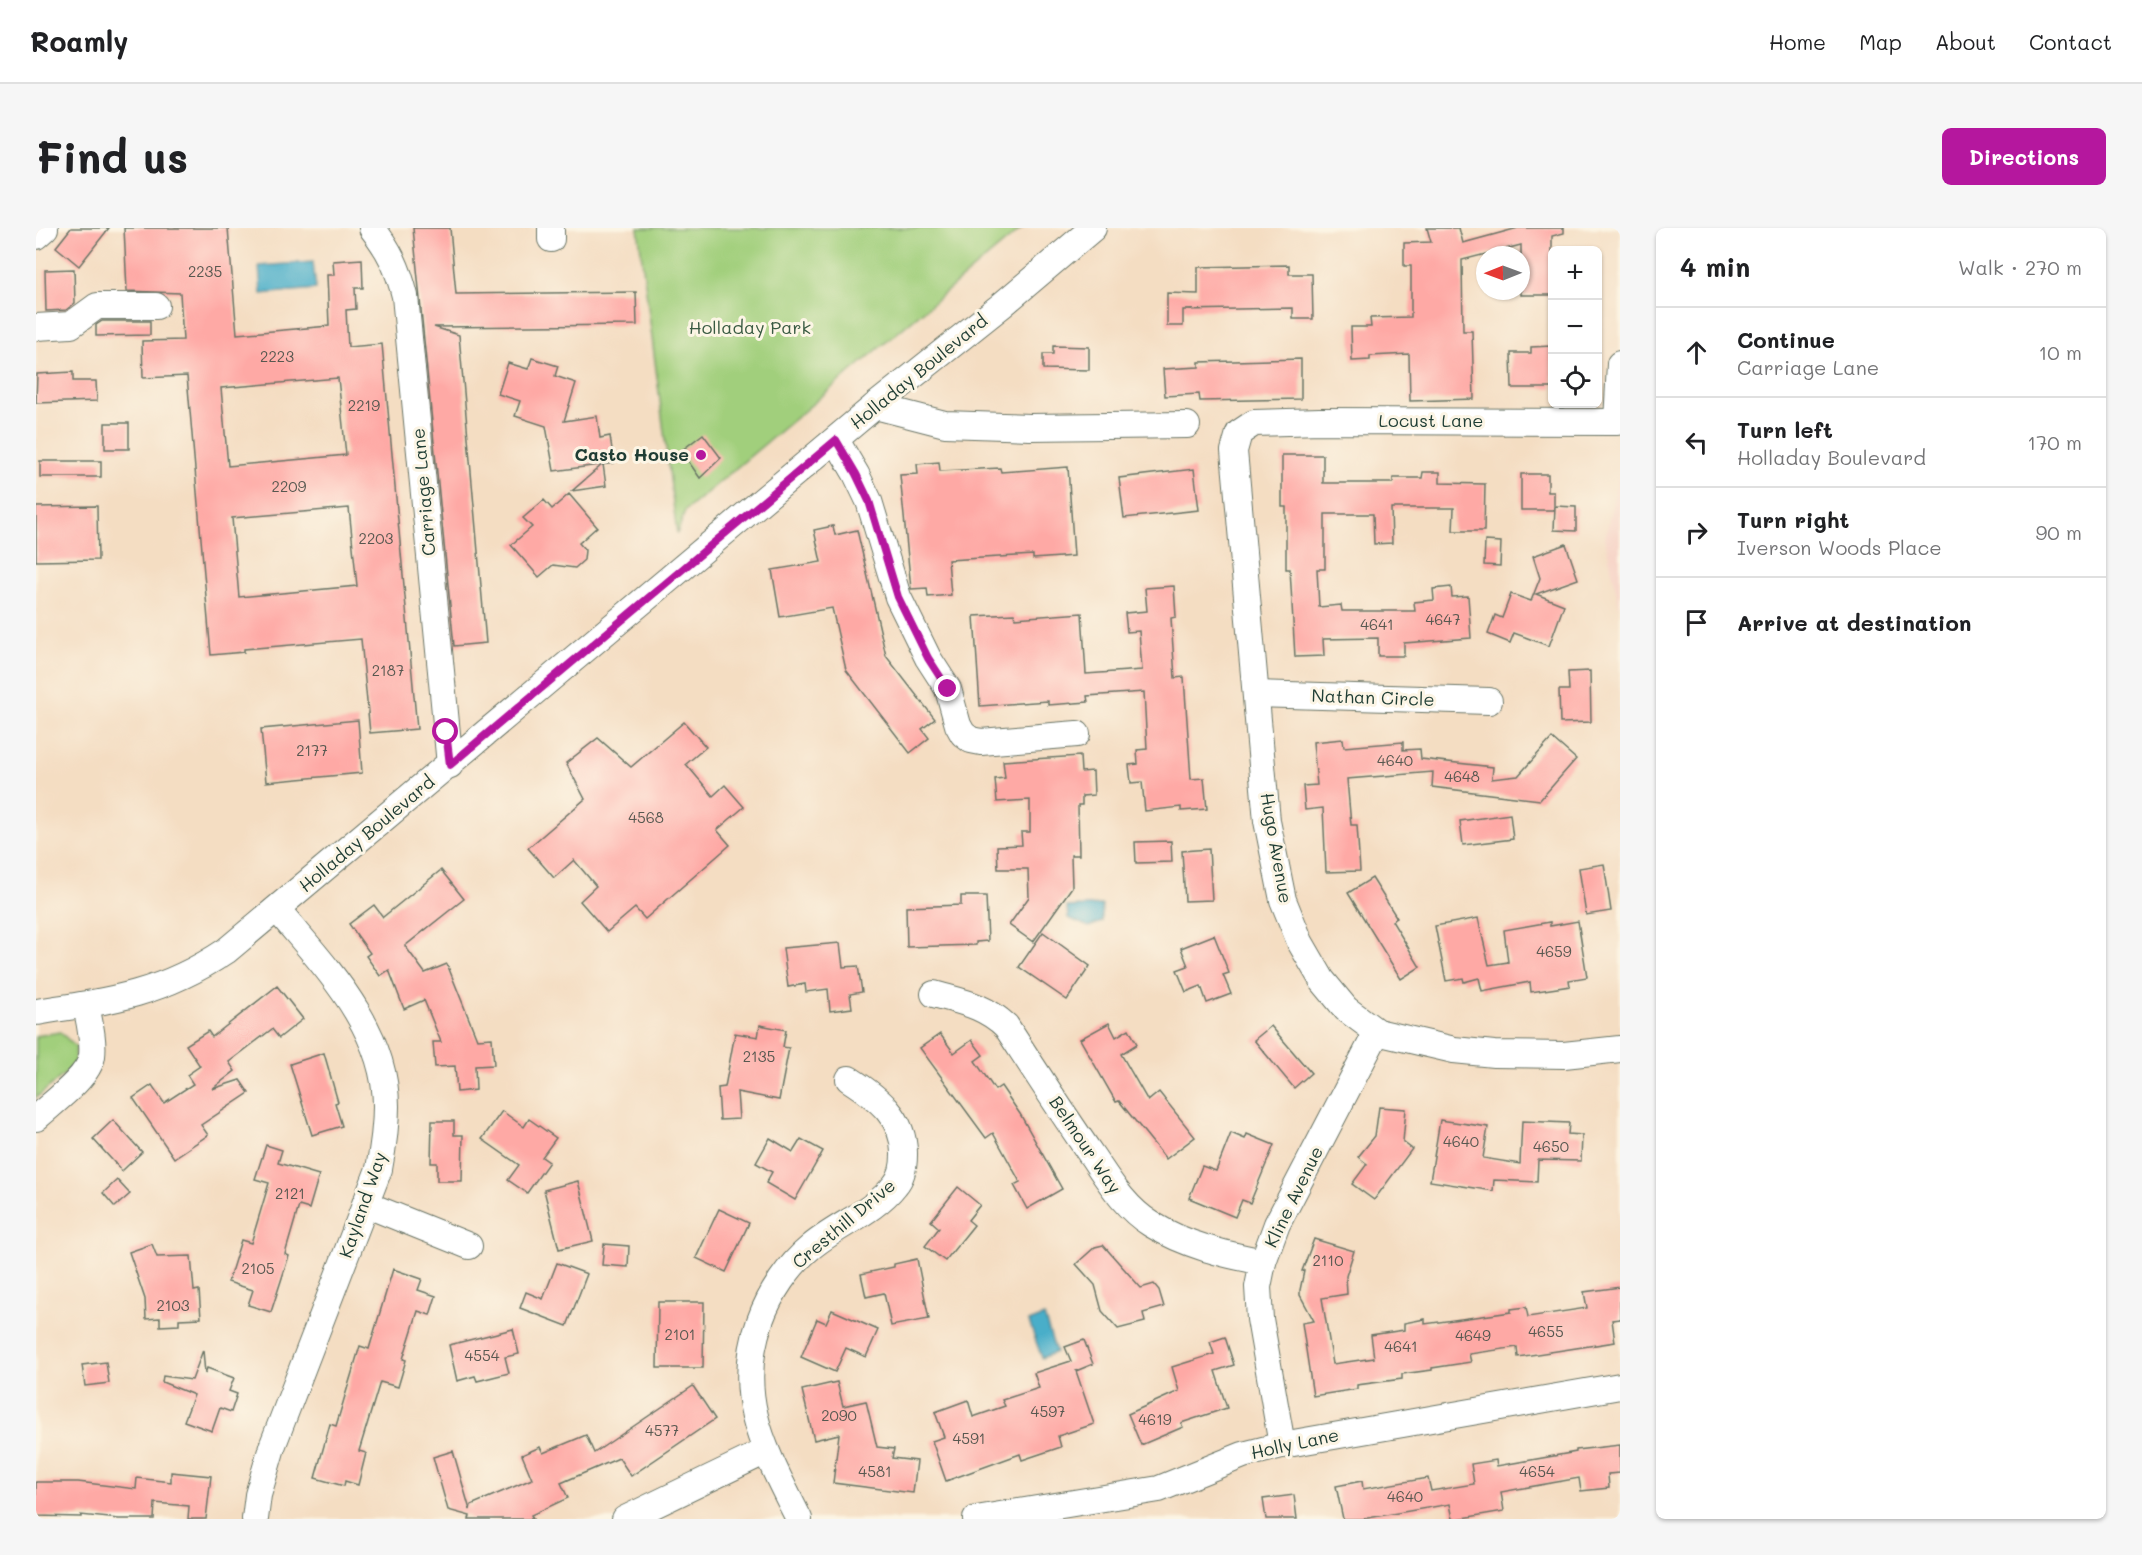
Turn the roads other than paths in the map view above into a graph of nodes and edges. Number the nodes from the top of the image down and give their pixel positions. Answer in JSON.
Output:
{"nodes":[{"id":1,"x":45,"y":228,"type":"edge"},
{"id":2,"x":372,"y":228,"type":"edge"},
{"id":3,"x":1093,"y":228,"type":"edge"},
{"id":4,"x":36,"y":236,"type":"edge"},
{"id":5,"x":156,"y":306,"type":"dead end"},
{"id":6,"x":36,"y":327,"type":"edge"},
{"id":7,"x":1620,"y":364,"type":"edge"},
{"id":8,"x":875,"y":406,"type":"junction"},
{"id":9,"x":1187,"y":425,"type":"dead end"},
{"id":10,"x":1246,"y":428,"type":"joint"},
{"id":11,"x":836,"y":440,"type":"junction"},
{"id":12,"x":1257,"y":694,"type":"junction"},
{"id":13,"x":1489,"y":701,"type":"dead end"},
{"id":14,"x":1077,"y":734,"type":"dead end"},
{"id":15,"x":450,"y":765,"type":"junction"},
{"id":16,"x":277,"y":909,"type":"junction"},
{"id":17,"x":934,"y":994,"type":"dead end"},
{"id":18,"x":86,"y":1005,"type":"junction"},
{"id":19,"x":36,"y":1012,"type":"edge"},
{"id":20,"x":1377,"y":1032,"type":"junction"},
{"id":21,"x":1620,"y":1049,"type":"edge"},
{"id":22,"x":849,"y":1079,"type":"dead end"},
{"id":23,"x":36,"y":1118,"type":"edge"},
{"id":24,"x":365,"y":1204,"type":"junction"},
{"id":25,"x":469,"y":1246,"type":"dead end"},
{"id":26,"x":1263,"y":1262,"type":"junction"},
{"id":27,"x":1620,"y":1386,"type":"edge"},
{"id":28,"x":1282,"y":1445,"type":"junction"},
{"id":29,"x":766,"y":1451,"type":"junction"},
{"id":30,"x":255,"y":1519,"type":"edge"},
{"id":31,"x":625,"y":1519,"type":"edge"},
{"id":32,"x":799,"y":1519,"type":"edge"},
{"id":33,"x":976,"y":1519,"type":"edge"}],
"edges":[{"from":1,"to":4,"type":"street"},
{"from":2,"to":15,"type":"street","name":"Carriage Lane"},
{"from":3,"to":8,"type":"street","name":"Holladay Boulevard"},
{"from":5,"to":6,"type":"street"},
{"from":7,"to":10,"type":"street","name":"Locust Lane"},
{"from":8,"to":9,"type":"street"},
{"from":8,"to":11,"type":"street","name":"Holladay Boulevard"},
{"from":10,"to":12,"type":"street","name":"Hugo Avenue"},
{"from":11,"to":14,"type":"street"},
{"from":11,"to":15,"type":"street","name":"Holladay Boulevard"},
{"from":12,"to":13,"type":"street","name":"Nathan Circle"},
{"from":12,"to":20,"type":"street","name":"Hugo Avenue"},
{"from":15,"to":16,"type":"street","name":"Holladay Boulevard"},
{"from":16,"to":18,"type":"street","name":"Holladay Boulevard"},
{"from":16,"to":24,"type":"street","name":"Kayland Way"},
{"from":17,"to":26,"type":"street","name":"Belmour Way"},
{"from":18,"to":19,"type":"street","name":"Holladay Boulevard"},
{"from":18,"to":23,"type":"street"},
{"from":20,"to":21,"type":"street","name":"Hugo Avenue"},
{"from":20,"to":26,"type":"street","name":"Kline Avenue"},
{"from":22,"to":29,"type":"street","name":"Cresthill Drive"},
{"from":24,"to":25,"type":"street"},
{"from":24,"to":30,"type":"street","name":"Kayland Way"},
{"from":26,"to":28,"type":"street","name":"Kline Avenue"},
{"from":27,"to":28,"type":"street","name":"Holly Lane"},
{"from":28,"to":33,"type":"street","name":"Holly Lane"},
{"from":29,"to":31,"type":"street"},
{"from":29,"to":32,"type":"street","name":"Cresthill Drive"}]}
